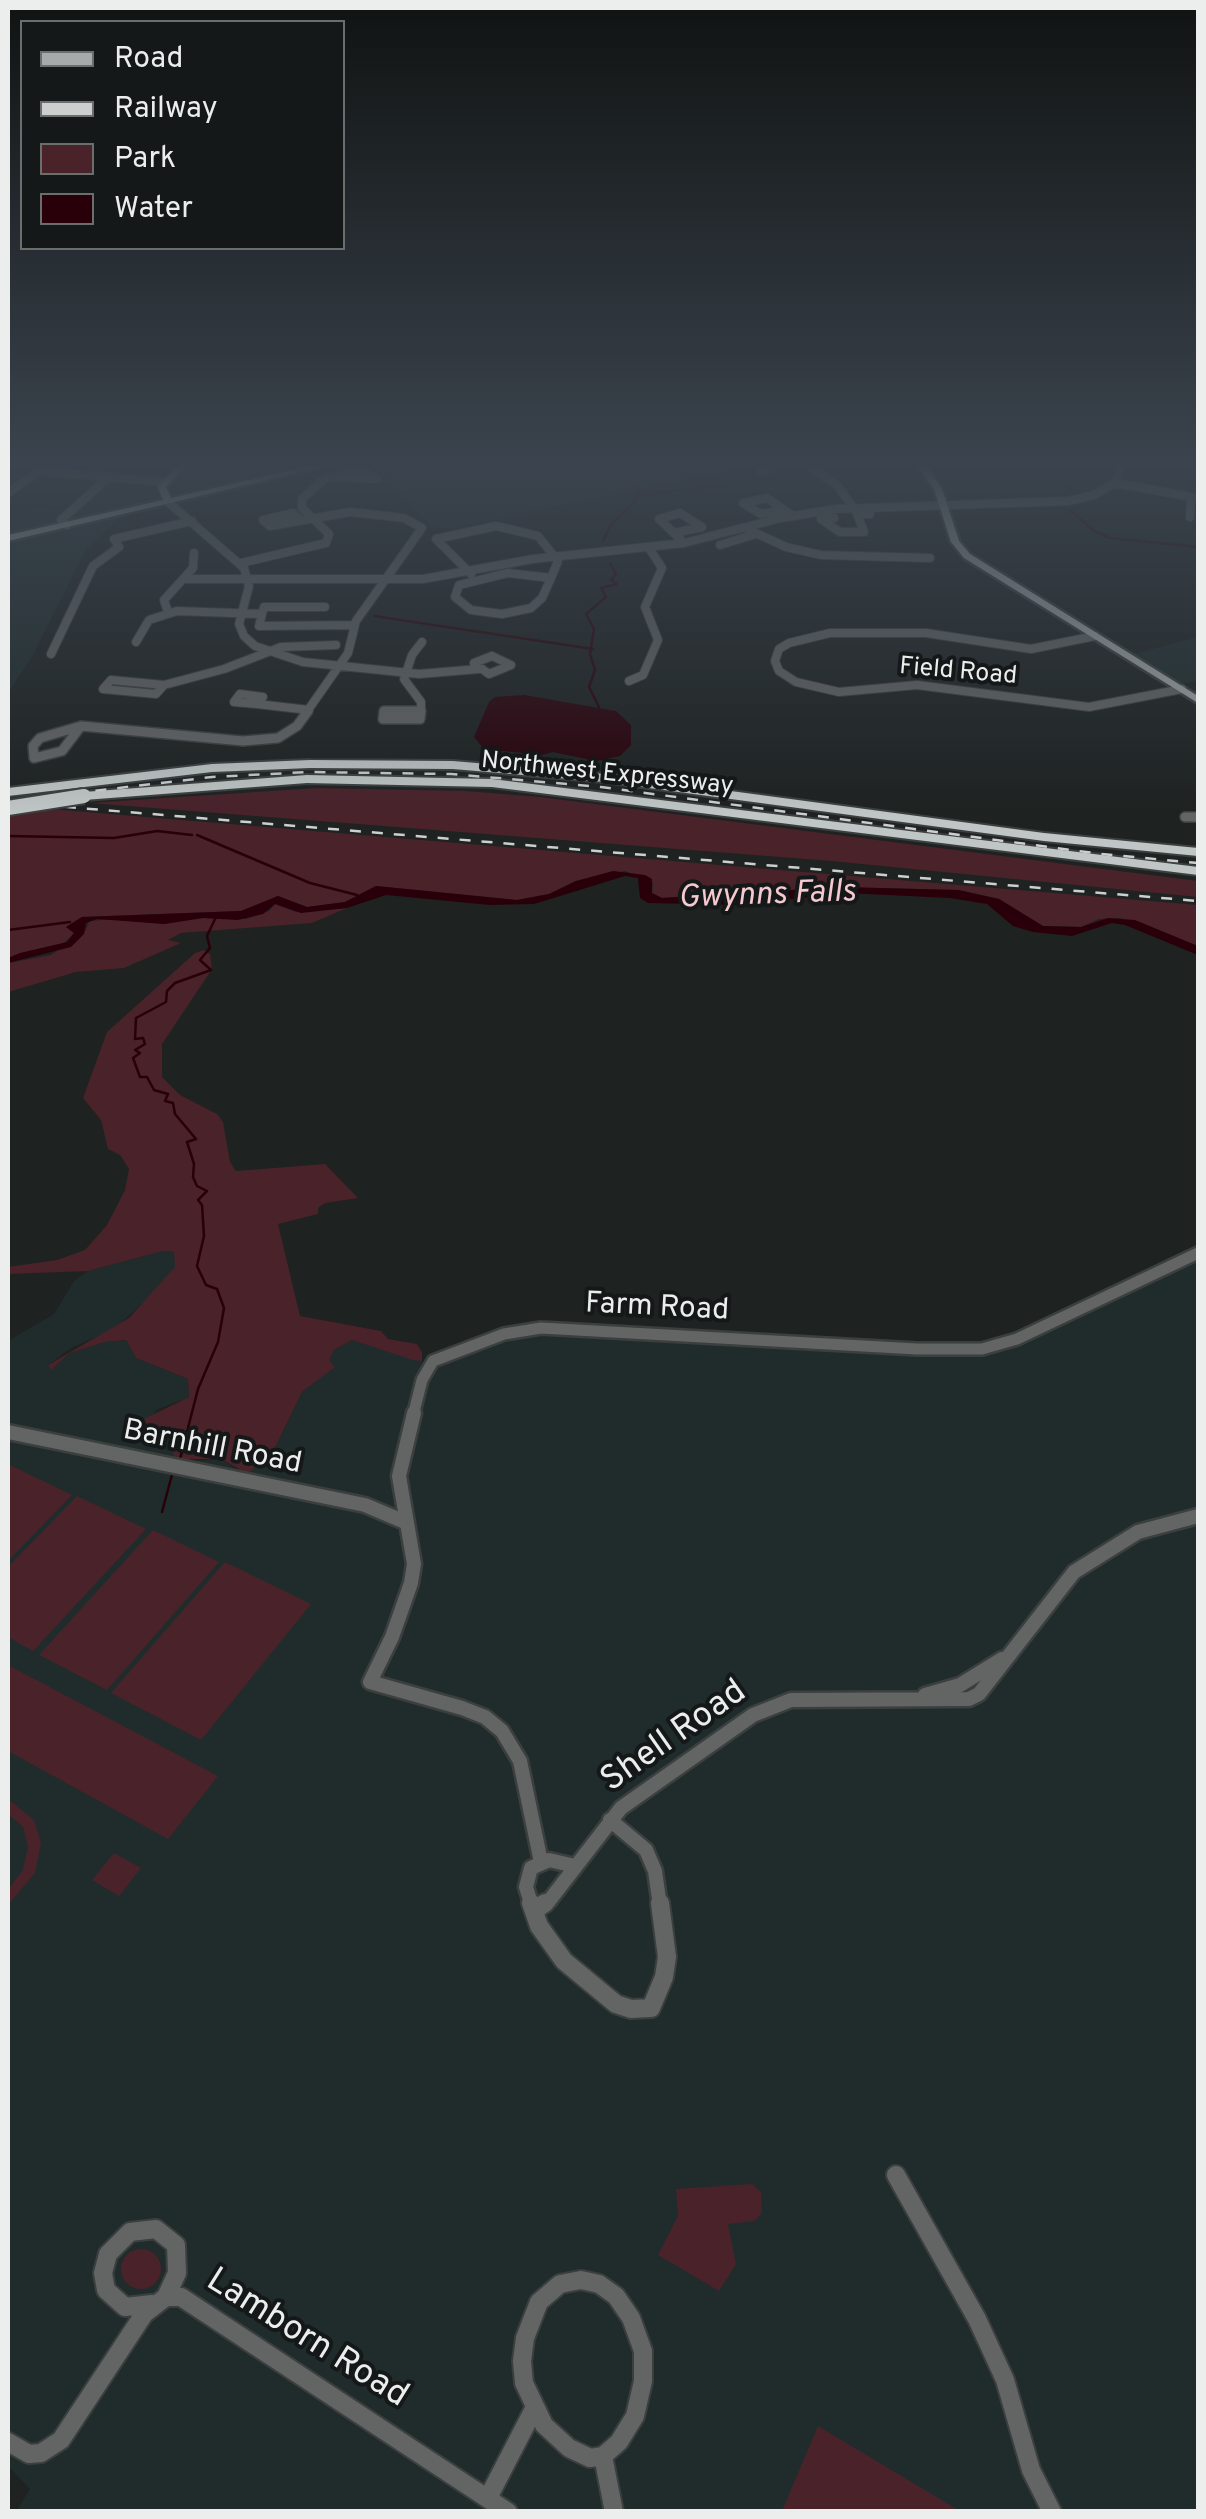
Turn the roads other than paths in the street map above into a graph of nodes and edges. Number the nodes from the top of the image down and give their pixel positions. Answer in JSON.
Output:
{"nodes":[{"id":1,"x":248,"y":580,"type":"edge"},
{"id":2,"x":86,"y":581,"type":"edge"},
{"id":3,"x":184,"y":581,"type":"edge"},
{"id":4,"x":324,"y":581,"type":"edge"},
{"id":5,"x":386,"y":581,"type":"junction"},
{"id":6,"x":392,"y":581,"type":"edge"},
{"id":7,"x":465,"y":581,"type":"edge"},
{"id":8,"x":550,"y":581,"type":"edge"},
{"id":9,"x":658,"y":581,"type":"edge"},
{"id":10,"x":1006,"y":581,"type":"edge"},
{"id":11,"x":325,"y":606,"type":"dead end"},
{"id":12,"x":168,"y":612,"type":"junction"},
{"id":13,"x":240,"y":614,"type":"junction"},
{"id":14,"x":262,"y":614,"type":"junction"},
{"id":15,"x":354,"y":625,"type":"junction"},
{"id":16,"x":1095,"y":636,"type":"junction"},
{"id":17,"x":136,"y":642,"type":"dead end"},
{"id":18,"x":422,"y":642,"type":"dead end"},
{"id":19,"x":336,"y":645,"type":"dead end"},
{"id":20,"x":267,"y":652,"type":"junction"},
{"id":21,"x":51,"y":654,"type":"dead end"},
{"id":22,"x":339,"y":666,"type":"junction"},
{"id":23,"x":479,"y":670,"type":"dead end"},
{"id":24,"x":406,"y":673,"type":"junction"},
{"id":25,"x":629,"y":681,"type":"dead end"},
{"id":26,"x":164,"y":685,"type":"junction"},
{"id":27,"x":1182,"y":689,"type":"junction"},
{"id":28,"x":1198,"y":700,"type":"edge"},
{"id":29,"x":257,"y":704,"type":"dead end"},
{"id":30,"x":309,"y":710,"type":"junction"},
{"id":31,"x":421,"y":711,"type":"dead end"},
{"id":32,"x":81,"y":726,"type":"junction"},
{"id":33,"x":8,"y":792,"type":"edge"},
{"id":34,"x":8,"y":808,"type":"edge"},
{"id":35,"x":1185,"y":817,"type":"dead end"},
{"id":36,"x":1198,"y":817,"type":"edge"},
{"id":37,"x":1198,"y":852,"type":"edge"},
{"id":38,"x":1198,"y":871,"type":"edge"},
{"id":39,"x":1198,"y":1254,"type":"edge"},
{"id":40,"x":8,"y":1432,"type":"edge"},
{"id":41,"x":1198,"y":1516,"type":"edge"},
{"id":42,"x":405,"y":1522,"type":"junction"},
{"id":43,"x":610,"y":1820,"type":"junction"},
{"id":44,"x":541,"y":1862,"type":"junction"},
{"id":45,"x":575,"y":1866,"type":"junction"},
{"id":46,"x":536,"y":1909,"type":"junction"},
{"id":47,"x":896,"y":2175,"type":"dead end"},
{"id":48,"x":161,"y":2300,"type":"junction"},
{"id":49,"x":534,"y":2409,"type":"junction"},
{"id":50,"x":8,"y":2442,"type":"edge"},
{"id":51,"x":602,"y":2456,"type":"junction"},
{"id":52,"x":488,"y":2498,"type":"junction"},
{"id":53,"x":508,"y":2512,"type":"edge"},
{"id":54,"x":614,"y":2512,"type":"edge"},
{"id":55,"x":1052,"y":2512,"type":"edge"}],
"edges":[{"from":1,"to":13,"type":"street"},
{"from":2,"to":21,"type":"street"},
{"from":3,"to":12,"type":"street"},
{"from":4,"to":5,"type":"street"},
{"from":5,"to":6,"type":"street"},
{"from":5,"to":15,"type":"street"},
{"from":7,"to":8,"type":"street"},
{"from":9,"to":25,"type":"street"},
{"from":10,"to":16,"type":"main road"},
{"from":11,"to":14,"type":"street"},
{"from":12,"to":13,"type":"street"},
{"from":12,"to":17,"type":"street"},
{"from":13,"to":14,"type":"street"},
{"from":13,"to":20,"type":"street"},
{"from":14,"to":15,"type":"street"},
{"from":15,"to":22,"type":"street"},
{"from":16,"to":27,"type":"main road"},
{"from":16,"to":27,"type":"street","name":"Field Road"},
{"from":18,"to":24,"type":"street"},
{"from":19,"to":20,"type":"street"},
{"from":20,"to":22,"type":"street"},
{"from":20,"to":26,"type":"street"},
{"from":22,"to":24,"type":"street"},
{"from":22,"to":30,"type":"street"},
{"from":23,"to":24,"type":"street"},
{"from":24,"to":31,"type":"street"},
{"from":26,"to":26,"type":"street"},
{"from":27,"to":28,"type":"main road"},
{"from":29,"to":30,"type":"street"},
{"from":30,"to":32,"type":"street"},
{"from":32,"to":32,"type":"street"},
{"from":33,"to":37,"type":"highway","name":"Northwest Expressway"},
{"from":34,"to":38,"type":"highway","name":"Northwest Expressway","bridge":true},
{"from":35,"to":36,"type":"street"},
{"from":39,"to":42,"type":"street","name":"Farm Road"},
{"from":40,"to":42,"type":"street","name":"Barnhill Road"},
{"from":41,"to":43,"type":"street","name":"Shell Road"},
{"from":42,"to":44,"type":"street","name":"Farm Road"},
{"from":43,"to":45,"type":"street","name":"Shell Road"},
{"from":43,"to":46,"type":"street"},
{"from":44,"to":45,"type":"street"},
{"from":44,"to":46,"type":"street"},
{"from":45,"to":46,"type":"street","name":"Shell Road"},
{"from":47,"to":55,"type":"street"},
{"from":48,"to":48,"type":"street"},
{"from":48,"to":50,"type":"street","name":"Lamborn Road"},
{"from":48,"to":52,"type":"street","name":"Lamborn Road"},
{"from":49,"to":51,"type":"street"},
{"from":49,"to":51,"type":"street"},
{"from":49,"to":52,"type":"street"},
{"from":51,"to":54,"type":"street"},
{"from":52,"to":53,"type":"street","name":"Lamborn Road"}]}
